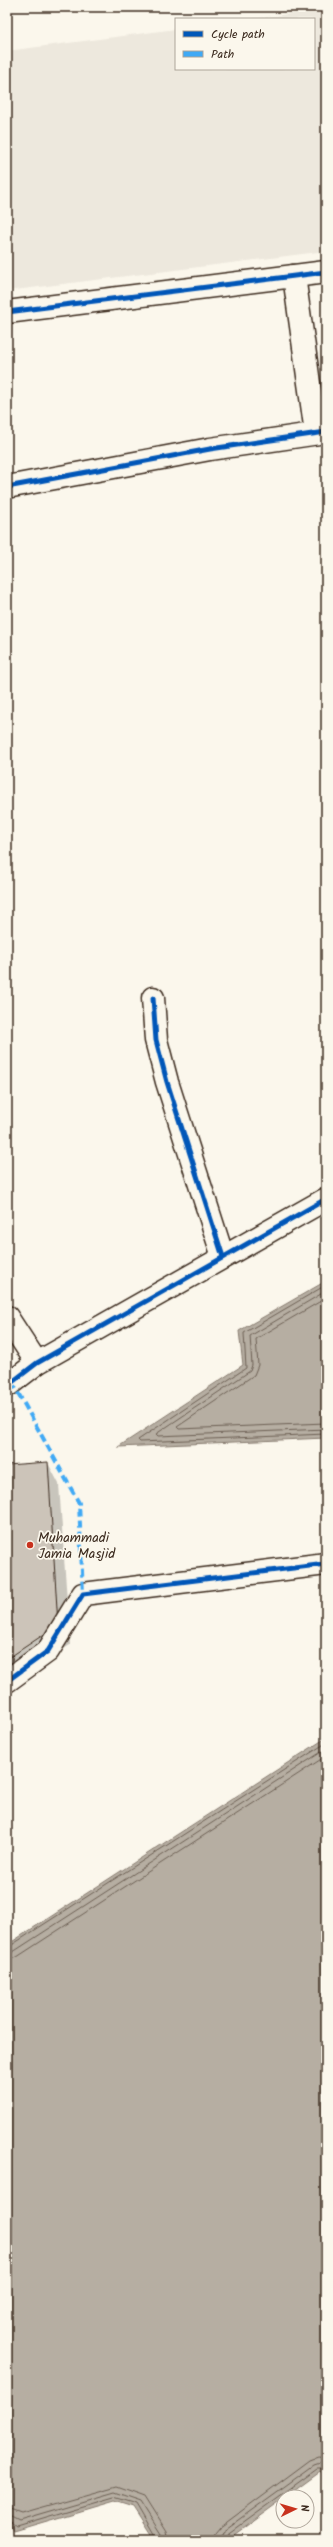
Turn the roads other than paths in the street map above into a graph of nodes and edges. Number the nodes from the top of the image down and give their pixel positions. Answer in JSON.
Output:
{"nodes":[{"id":1,"x":326,"y":272,"type":"edge"},
{"id":2,"x":294,"y":276,"type":"junction"},
{"id":3,"x":7,"y":312,"type":"edge"},
{"id":4,"x":321,"y":432,"type":"edge"},
{"id":5,"x":7,"y":487,"type":"edge"},
{"id":6,"x":153,"y":998,"type":"dead end"},
{"id":7,"x":326,"y":1199,"type":"edge"},
{"id":8,"x":223,"y":1257,"type":"junction"},
{"id":9,"x":7,"y":1317,"type":"edge"},
{"id":10,"x":37,"y":1363,"type":"junction"},
{"id":11,"x":7,"y":1386,"type":"edge"},
{"id":12,"x":326,"y":1564,"type":"edge"},
{"id":13,"x":7,"y":1681,"type":"edge"}],
"edges":[{"from":1,"to":2,"type":"street"},
{"from":2,"to":3,"type":"street"},
{"from":2,"to":4,"type":"street"},
{"from":4,"to":5,"type":"street"},
{"from":6,"to":8,"type":"street"},
{"from":7,"to":8,"type":"street"},
{"from":8,"to":10,"type":"street"},
{"from":9,"to":10,"type":"street"},
{"from":10,"to":11,"type":"street"},
{"from":12,"to":13,"type":"street"}]}
